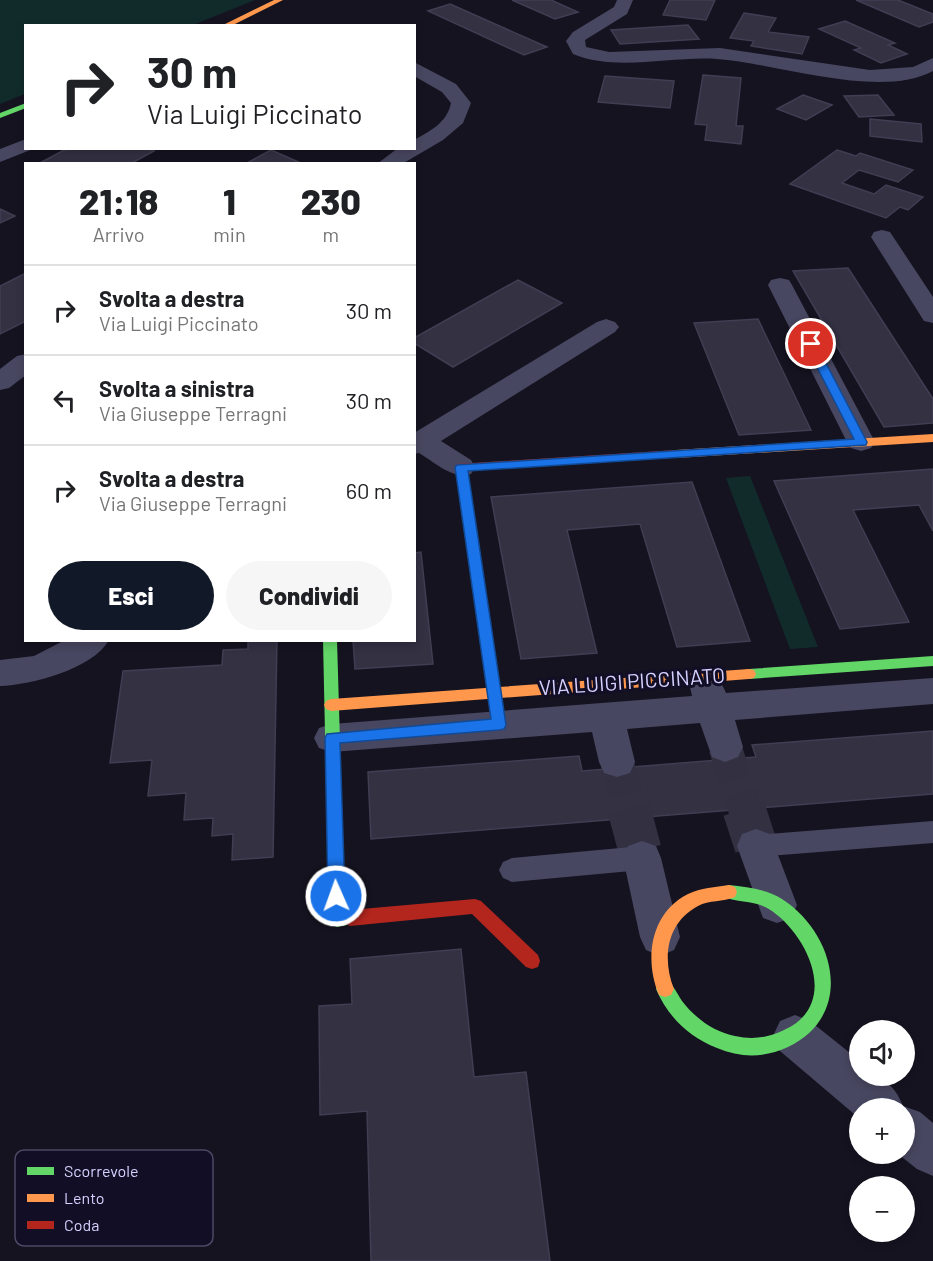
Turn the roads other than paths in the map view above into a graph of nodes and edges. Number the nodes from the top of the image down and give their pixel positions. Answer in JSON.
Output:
{"nodes":[{"id":1,"x":280,"y":0,"type":"edge"},
{"id":2,"x":625,"y":0,"type":"edge"},
{"id":3,"x":228,"y":24,"type":"edge"},
{"id":4,"x":933,"y":64,"type":"edge"},
{"id":5,"x":416,"y":69,"type":"edge"},
{"id":6,"x":416,"y":82,"type":"edge"},
{"id":7,"x":440,"y":82,"type":"junction"},
{"id":8,"x":24,"y":106,"type":"edge"},
{"id":9,"x":0,"y":116,"type":"edge"},
{"id":10,"x":24,"y":146,"type":"edge"},
{"id":11,"x":416,"y":147,"type":"edge"},
{"id":12,"x":411,"y":150,"type":"edge"},
{"id":13,"x":0,"y":156,"type":"edge"},
{"id":14,"x":390,"y":162,"type":"edge"},
{"id":15,"x":882,"y":237,"type":"dead end"},
{"id":16,"x":780,"y":285,"type":"dead end"},
{"id":17,"x":933,"y":316,"type":"edge"},
{"id":18,"x":606,"y":327,"type":"dead end"},
{"id":19,"x":24,"y":364,"type":"edge"},
{"id":20,"x":0,"y":382,"type":"edge"},
{"id":21,"x":933,"y":438,"type":"edge"},
{"id":22,"x":861,"y":442,"type":"junction"},
{"id":23,"x":417,"y":443,"type":"edge"},
{"id":24,"x":461,"y":467,"type":"junction"},
{"id":25,"x":90,"y":642,"type":"edge"},
{"id":26,"x":330,"y":642,"type":"edge"},
{"id":27,"x":933,"y":661,"type":"edge"},
{"id":28,"x":0,"y":673,"type":"edge"},
{"id":29,"x":838,"y":683,"type":"junction"},
{"id":30,"x":933,"y":691,"type":"edge"},
{"id":31,"x":709,"y":693,"type":"junction"},
{"id":32,"x":496,"y":708,"type":"junction"},
{"id":33,"x":606,"y":717,"type":"junction"},
{"id":34,"x":332,"y":722,"type":"junction"},
{"id":35,"x":725,"y":747,"type":"tunnel mouth"},
{"id":36,"x":617,"y":762,"type":"tunnel mouth"},
{"id":37,"x":933,"y":832,"type":"edge"},
{"id":38,"x":756,"y":846,"type":"joint"},
{"id":39,"x":642,"y":858,"type":"joint"},
{"id":40,"x":512,"y":870,"type":"dead end"},
{"id":41,"x":777,"y":905,"type":"junction"},
{"id":42,"x":660,"y":937,"type":"junction"},
{"id":43,"x":532,"y":961,"type":"dead end"},
{"id":44,"x":795,"y":1036,"type":"junction"},
{"id":45,"x":869,"y":1098,"type":"edge"},
{"id":46,"x":915,"y":1137,"type":"edge"},
{"id":47,"x":933,"y":1153,"type":"edge"}],
"edges":[{"from":1,"to":3,"type":"street"},
{"from":2,"to":4,"type":"street"},
{"from":5,"to":7,"type":"street"},
{"from":6,"to":7,"type":"street"},
{"from":7,"to":11,"type":"street"},
{"from":8,"to":9,"type":"street"},
{"from":10,"to":13,"type":"street"},
{"from":12,"to":14,"type":"street"},
{"from":15,"to":17,"type":"street"},
{"from":16,"to":22,"type":"street"},
{"from":18,"to":23,"type":"street"},
{"from":19,"to":20,"type":"street"},
{"from":21,"to":22,"type":"street"},
{"from":22,"to":24,"type":"street"},
{"from":23,"to":24,"type":"street"},
{"from":24,"to":32,"type":"street"},
{"from":25,"to":28,"type":"street"},
{"from":26,"to":34,"type":"street"},
{"from":27,"to":29,"type":"street","name":"VIA LUIGI PICCINATO"},
{"from":29,"to":30,"type":"street","name":"VIA LUIGI PICCINATO"},
{"from":29,"to":31,"type":"street","name":"VIA LUIGI PICCINATO"},
{"from":31,"to":32,"type":"street","name":"VIA LUIGI PICCINATO"},
{"from":31,"to":33,"type":"street","name":"VIA LUIGI PICCINATO"},
{"from":31,"to":35,"type":"street"},
{"from":32,"to":33,"type":"street","name":"VIA LUIGI PICCINATO"},
{"from":32,"to":34,"type":"street","name":"VIA LUIGI PICCINATO"},
{"from":33,"to":36,"type":"street"},
{"from":34,"to":43,"type":"street"},
{"from":37,"to":38,"type":"lane"},
{"from":38,"to":41,"type":"street"},
{"from":39,"to":40,"type":"lane"},
{"from":39,"to":42,"type":"street"},
{"from":41,"to":42,"type":"street"},
{"from":41,"to":44,"type":"street"},
{"from":42,"to":44,"type":"street"},
{"from":44,"to":45,"type":"street"},
{"from":46,"to":47,"type":"street"}]}
